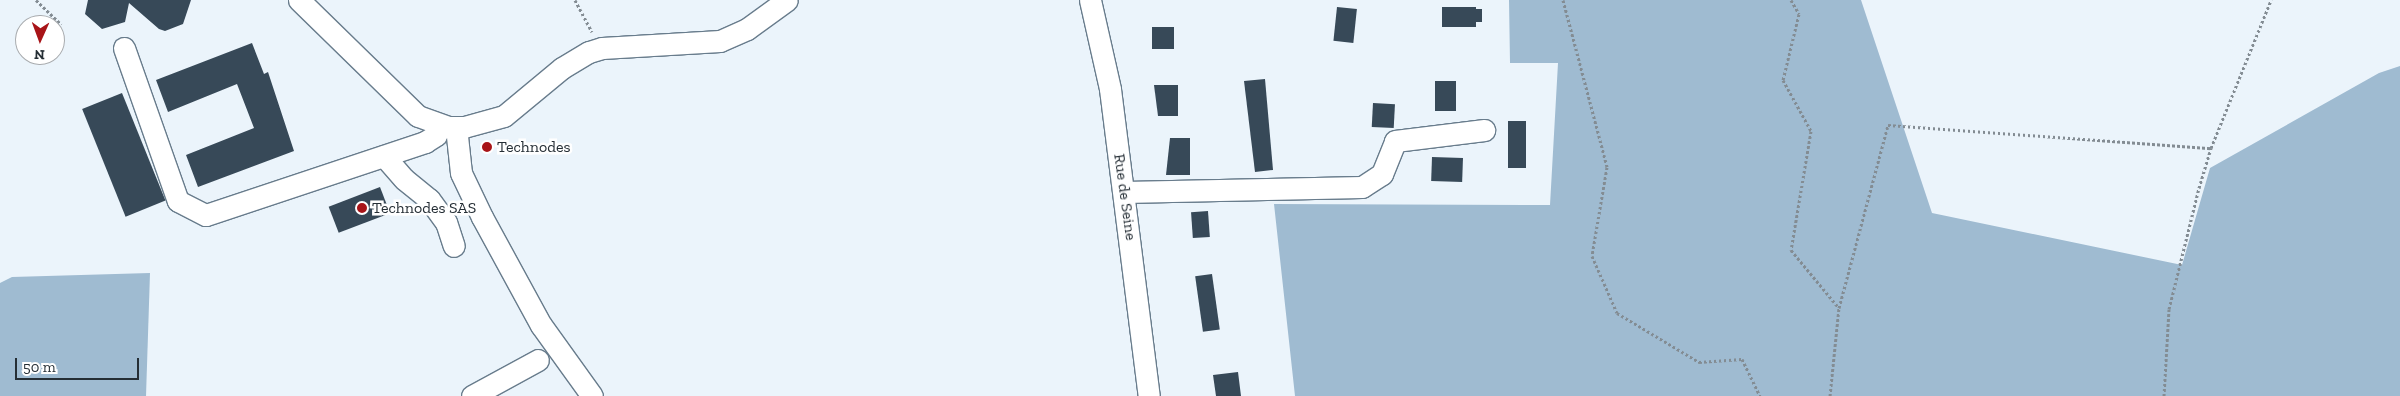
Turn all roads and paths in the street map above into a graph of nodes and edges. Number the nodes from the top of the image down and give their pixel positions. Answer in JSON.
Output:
{"nodes":[{"id":1,"x":36,"y":0,"type":"edge"},
{"id":2,"x":299,"y":0,"type":"edge"},
{"id":3,"x":575,"y":0,"type":"edge"},
{"id":4,"x":787,"y":0,"type":"edge"},
{"id":5,"x":1090,"y":0,"type":"edge"},
{"id":6,"x":1102,"y":0,"type":"edge"},
{"id":7,"x":1563,"y":0,"type":"edge"},
{"id":8,"x":1791,"y":0,"type":"edge"},
{"id":9,"x":2271,"y":0,"type":"edge"},
{"id":10,"x":52,"y":15,"type":"edge"},
{"id":11,"x":124,"y":48,"type":"dead end"},
{"id":12,"x":599,"y":49,"type":"junction"},
{"id":13,"x":1110,"y":89,"type":"junction"},
{"id":14,"x":448,"y":126,"type":"junction"},
{"id":15,"x":1484,"y":130,"type":"dead end"},
{"id":16,"x":2211,"y":148,"type":"junction"},
{"id":17,"x":384,"y":156,"type":"junction"},
{"id":18,"x":1124,"y":192,"type":"junction"},
{"id":19,"x":454,"y":246,"type":"dead end"},
{"id":20,"x":1839,"y":308,"type":"junction"},
{"id":21,"x":538,"y":360,"type":"dead end"},
{"id":22,"x":472,"y":396,"type":"edge"},
{"id":23,"x":592,"y":396,"type":"edge"},
{"id":24,"x":1149,"y":396,"type":"edge"},
{"id":25,"x":1760,"y":396,"type":"edge"},
{"id":26,"x":1830,"y":396,"type":"edge"},
{"id":27,"x":2164,"y":396,"type":"edge"}],
"edges":[{"from":1,"to":10,"type":"path"},
{"from":2,"to":14,"type":"street"},
{"from":3,"to":12,"type":"path"},
{"from":4,"to":12,"type":"street"},
{"from":5,"to":13,"type":"street","name":"Rue de Seine"},
{"from":6,"to":13,"type":"street"},
{"from":7,"to":25,"type":"path"},
{"from":8,"to":20,"type":"path"},
{"from":9,"to":16,"type":"path"},
{"from":11,"to":17,"type":"street"},
{"from":12,"to":14,"type":"street"},
{"from":13,"to":18,"type":"street","name":"Rue de Seine"},
{"from":14,"to":17,"type":"street"},
{"from":14,"to":23,"type":"street"},
{"from":15,"to":18,"type":"street"},
{"from":16,"to":20,"type":"path"},
{"from":16,"to":27,"type":"path"},
{"from":17,"to":19,"type":"street"},
{"from":18,"to":24,"type":"street","name":"Rue de Seine"},
{"from":20,"to":26,"type":"path"},
{"from":21,"to":22,"type":"street"}]}
